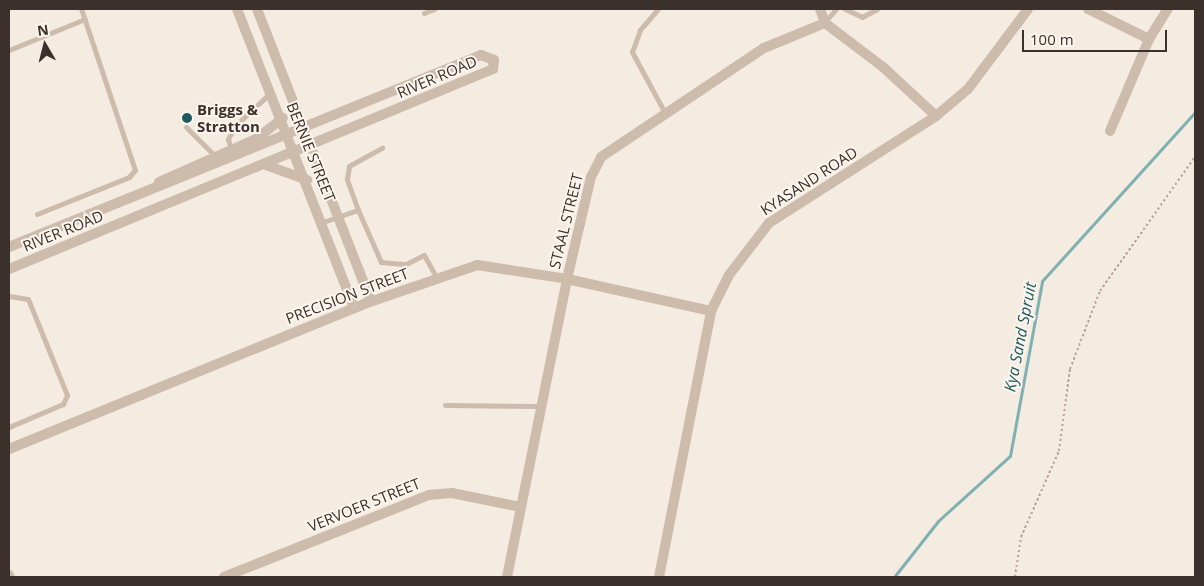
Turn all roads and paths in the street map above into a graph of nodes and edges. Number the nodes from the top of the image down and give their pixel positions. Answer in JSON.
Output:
{"nodes":[{"id":1,"x":81,"y":9,"type":"edge"},
{"id":2,"x":237,"y":9,"type":"edge"},
{"id":3,"x":257,"y":9,"type":"edge"},
{"id":4,"x":434,"y":9,"type":"edge"},
{"id":5,"x":658,"y":9,"type":"edge"},
{"id":6,"x":820,"y":9,"type":"edge"},
{"id":7,"x":836,"y":9,"type":"edge"},
{"id":8,"x":845,"y":9,"type":"edge"},
{"id":9,"x":877,"y":9,"type":"edge"},
{"id":10,"x":1028,"y":9,"type":"edge"},
{"id":11,"x":1088,"y":9,"type":"edge"},
{"id":12,"x":1168,"y":9,"type":"edge"},
{"id":13,"x":424,"y":13,"type":"dead end"},
{"id":14,"x":85,"y":18,"type":"junction"},
{"id":15,"x":825,"y":23,"type":"junction"},
{"id":16,"x":1149,"y":39,"type":"junction"},
{"id":17,"x":9,"y":50,"type":"edge"},
{"id":18,"x":271,"y":92,"type":"junction"},
{"id":19,"x":665,"y":113,"type":"junction"},
{"id":20,"x":936,"y":116,"type":"junction"},
{"id":21,"x":283,"y":118,"type":"junction"},
{"id":22,"x":186,"y":127,"type":"dead end"},
{"id":23,"x":306,"y":129,"type":"junction"},
{"id":24,"x":1110,"y":131,"type":"dead end"},
{"id":25,"x":290,"y":135,"type":"junction"},
{"id":26,"x":314,"y":146,"type":"junction"},
{"id":27,"x":382,"y":148,"type":"dead end"},
{"id":28,"x":231,"y":149,"type":"junction"},
{"id":29,"x":296,"y":152,"type":"junction"},
{"id":30,"x":214,"y":156,"type":"junction"},
{"id":31,"x":1195,"y":157,"type":"edge"},
{"id":32,"x":264,"y":165,"type":"junction"},
{"id":33,"x":307,"y":180,"type":"junction"},
{"id":34,"x":146,"y":192,"type":"junction"},
{"id":35,"x":358,"y":210,"type":"junction"},
{"id":36,"x":37,"y":214,"type":"dead end"},
{"id":37,"x":340,"y":217,"type":"junction"},
{"id":38,"x":323,"y":222,"type":"junction"},
{"id":39,"x":9,"y":247,"type":"edge"},
{"id":40,"x":9,"y":269,"type":"edge"},
{"id":41,"x":437,"y":278,"type":"junction"},
{"id":42,"x":567,"y":279,"type":"junction"},
{"id":43,"x":9,"y":296,"type":"edge"},
{"id":44,"x":371,"y":301,"type":"junction"},
{"id":45,"x":354,"y":308,"type":"junction"},
{"id":46,"x":711,"y":311,"type":"junction"},
{"id":47,"x":445,"y":405,"type":"dead end"},
{"id":48,"x":541,"y":406,"type":"junction"},
{"id":49,"x":9,"y":426,"type":"edge"},
{"id":50,"x":9,"y":448,"type":"edge"},
{"id":51,"x":520,"y":507,"type":"junction"},
{"id":52,"x":237,"y":575,"type":"edge"},
{"id":53,"x":224,"y":577,"type":"edge"},
{"id":54,"x":507,"y":577,"type":"edge"},
{"id":55,"x":659,"y":577,"type":"edge"},
{"id":56,"x":1015,"y":577,"type":"edge"}],
"edges":[{"from":1,"to":14,"type":"lane"},
{"from":2,"to":18,"type":"street","name":"BERNIE STREET"},
{"from":3,"to":23,"type":"street","name":"BERNIE STREET"},
{"from":4,"to":13,"type":"lane"},
{"from":5,"to":19,"type":"lane"},
{"from":6,"to":15,"type":"street"},
{"from":7,"to":15,"type":"lane"},
{"from":8,"to":9,"type":"lane"},
{"from":10,"to":20,"type":"street","name":"KYASAND ROAD"},
{"from":11,"to":16,"type":"street"},
{"from":12,"to":16,"type":"street"},
{"from":14,"to":17,"type":"lane"},
{"from":14,"to":36,"type":"lane"},
{"from":15,"to":19,"type":"street","name":"STAAL STREET"},
{"from":15,"to":20,"type":"street"},
{"from":16,"to":24,"type":"street"},
{"from":18,"to":21,"type":"street","name":"BERNIE STREET"},
{"from":18,"to":28,"type":"lane"},
{"from":19,"to":42,"type":"street","name":"STAAL STREET"},
{"from":20,"to":46,"type":"street","name":"KYASAND ROAD"},
{"from":21,"to":25,"type":"street","name":"BERNIE STREET"},
{"from":21,"to":28,"type":"street"},
{"from":22,"to":30,"type":"lane"},
{"from":23,"to":25,"type":"street","name":"RIVER ROAD"},
{"from":23,"to":26,"type":"street","name":"BERNIE STREET"},
{"from":23,"to":26,"type":"street","name":"RIVER ROAD"},
{"from":25,"to":29,"type":"street","name":"BERNIE STREET"},
{"from":25,"to":34,"type":"street","name":"RIVER ROAD"},
{"from":26,"to":29,"type":"street","name":"RIVER ROAD"},
{"from":26,"to":37,"type":"street","name":"BERNIE STREET"},
{"from":27,"to":35,"type":"lane"},
{"from":28,"to":30,"type":"street"},
{"from":29,"to":32,"type":"street","name":"RIVER ROAD"},
{"from":29,"to":33,"type":"street","name":"BERNIE STREET"},
{"from":30,"to":34,"type":"street"},
{"from":31,"to":56,"type":"path"},
{"from":32,"to":33,"type":"street"},
{"from":32,"to":40,"type":"street","name":"RIVER ROAD"},
{"from":33,"to":38,"type":"street","name":"BERNIE STREET"},
{"from":34,"to":39,"type":"street","name":"RIVER ROAD"},
{"from":35,"to":37,"type":"lane"},
{"from":35,"to":41,"type":"lane"},
{"from":37,"to":38,"type":"lane"},
{"from":37,"to":44,"type":"street","name":"BERNIE STREET"},
{"from":38,"to":45,"type":"street","name":"BERNIE STREET"},
{"from":41,"to":42,"type":"street","name":"PRECISION STREET"},
{"from":41,"to":44,"type":"street","name":"PRECISION STREET"},
{"from":42,"to":46,"type":"street","name":"PRECISION STREET"},
{"from":42,"to":48,"type":"street","name":"STAAL STREET"},
{"from":43,"to":49,"type":"lane"},
{"from":44,"to":45,"type":"street","name":"PRECISION STREET"},
{"from":45,"to":50,"type":"street","name":"PRECISION STREET"},
{"from":46,"to":55,"type":"street","name":"KYASAND ROAD"},
{"from":47,"to":48,"type":"lane"},
{"from":48,"to":51,"type":"street","name":"STAAL STREET"},
{"from":51,"to":52,"type":"street","name":"VERVOER STREET"},
{"from":51,"to":54,"type":"street","name":"STAAL STREET"},
{"from":52,"to":53,"type":"street","name":"VERVOER STREET"}]}
